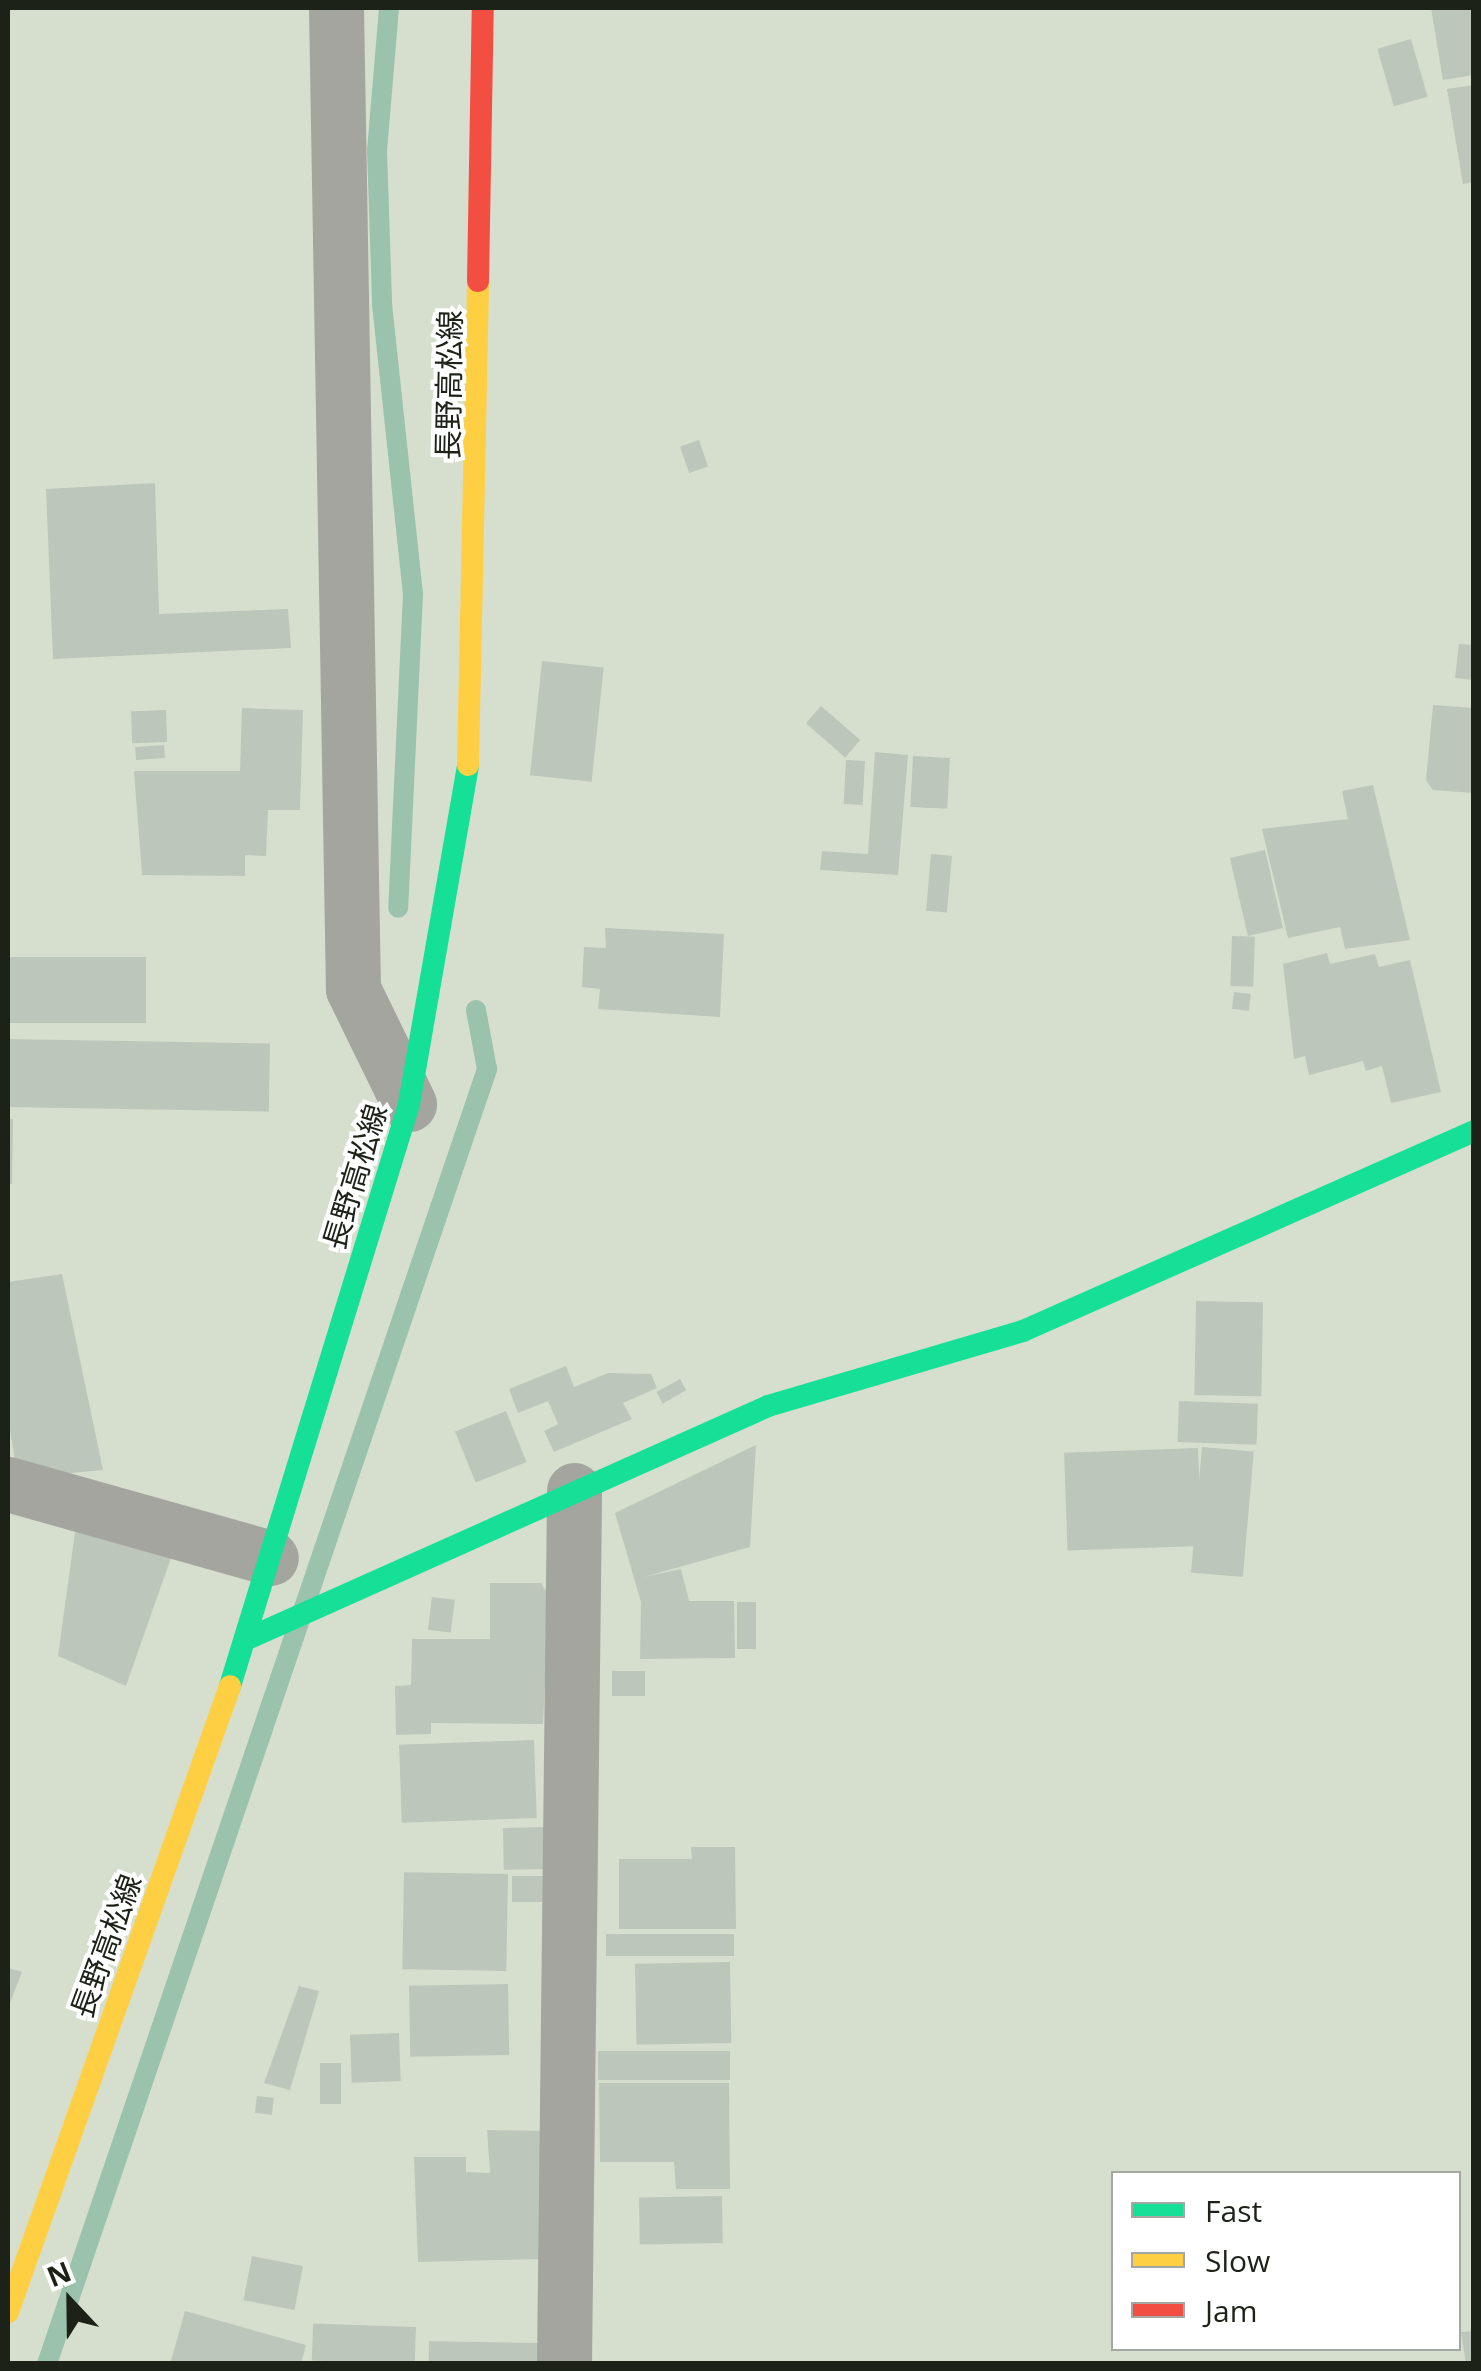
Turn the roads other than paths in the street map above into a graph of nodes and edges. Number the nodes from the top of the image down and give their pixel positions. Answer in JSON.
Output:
{"nodes":[{"id":1,"x":336,"y":8,"type":"edge"},
{"id":2,"x":483,"y":8,"type":"edge"},
{"id":3,"x":410,"y":1104,"type":"junction"},
{"id":4,"x":1474,"y":1131,"type":"edge"},
{"id":5,"x":8,"y":1484,"type":"edge"},
{"id":6,"x":574,"y":1490,"type":"junction"},
{"id":7,"x":271,"y":1558,"type":"junction"},
{"id":8,"x":247,"y":1639,"type":"junction"},
{"id":9,"x":8,"y":2312,"type":"edge"},
{"id":10,"x":564,"y":2364,"type":"edge"}],
"edges":[{"from":1,"to":3,"type":"street"},
{"from":2,"to":3,"type":"main road","name":"長野高松線"},
{"from":3,"to":7,"type":"main road","name":"長野高松線"},
{"from":4,"to":6,"type":"main road"},
{"from":5,"to":7,"type":"street"},
{"from":6,"to":8,"type":"main road"},
{"from":6,"to":10,"type":"street"},
{"from":7,"to":8,"type":"main road","name":"長野高松線"},
{"from":8,"to":9,"type":"main road","name":"長野高松線"}]}
